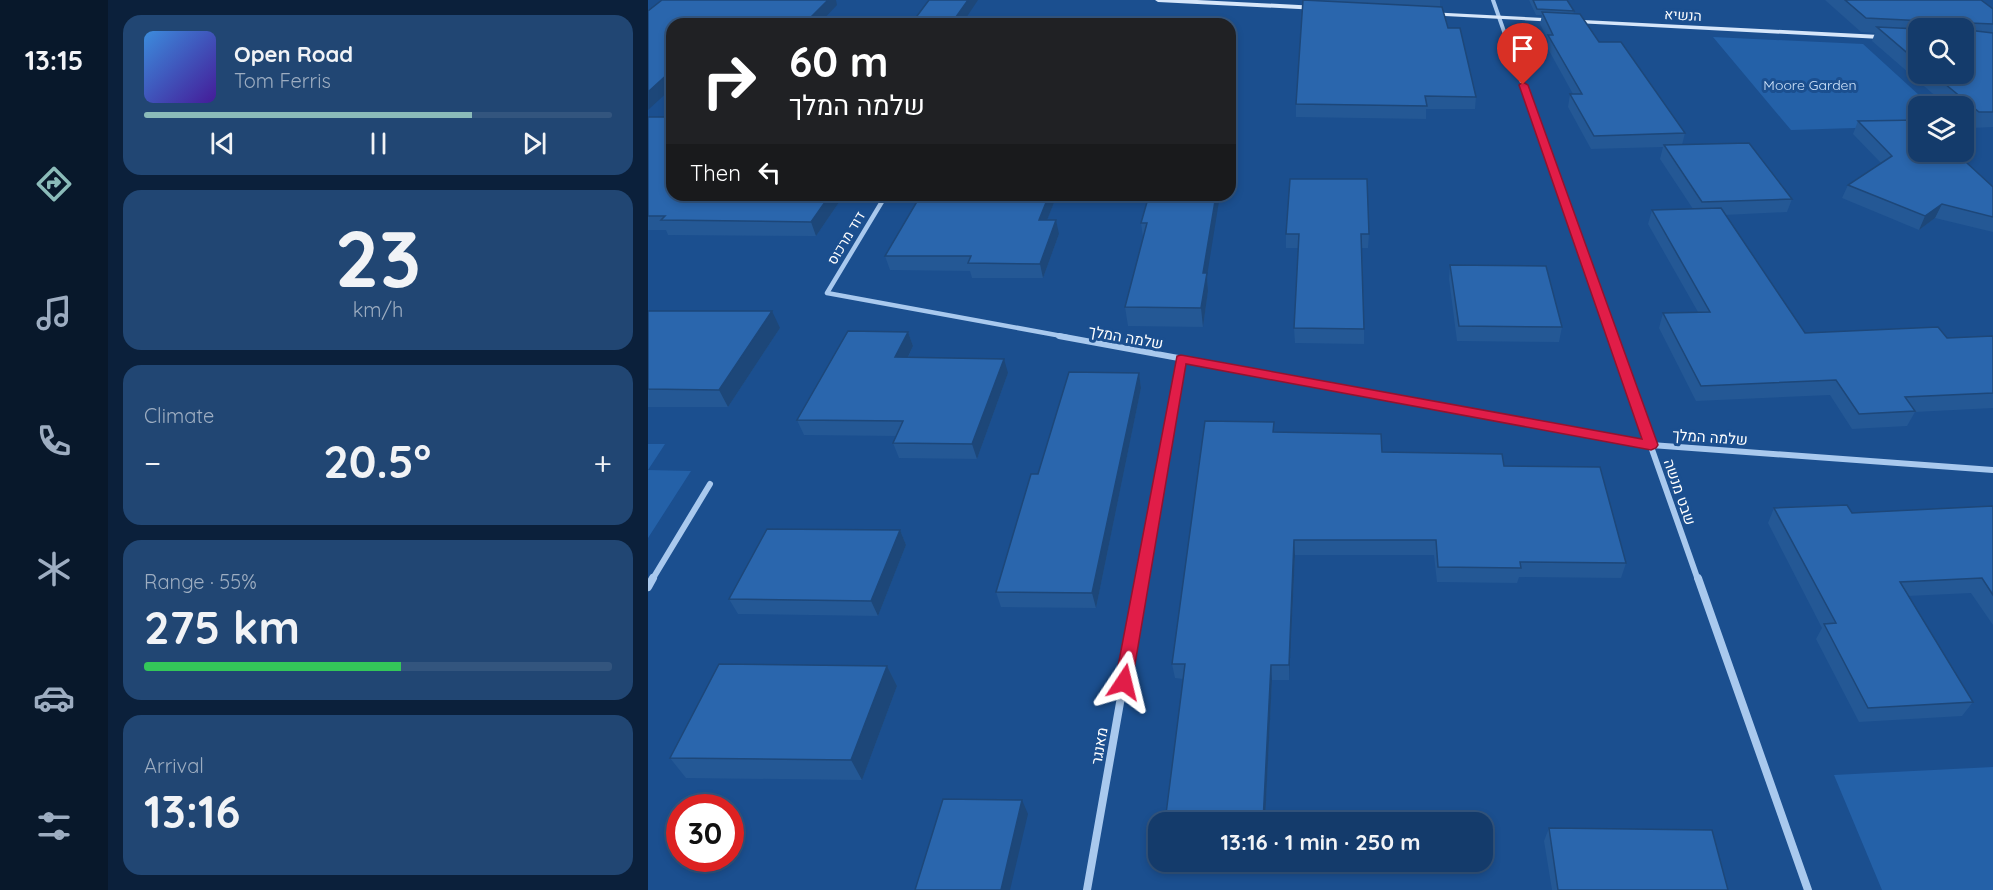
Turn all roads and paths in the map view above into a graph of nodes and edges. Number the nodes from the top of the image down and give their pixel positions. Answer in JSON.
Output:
{"nodes":[{"id":1,"x":1158,"y":0,"type":"edge"},
{"id":2,"x":1493,"y":0,"type":"edge"},
{"id":3,"x":1322,"y":8,"type":"edge"},
{"id":4,"x":1417,"y":13,"type":"edge"},
{"id":5,"x":1499,"y":17,"type":"junction"},
{"id":6,"x":1908,"y":38,"type":"edge"},
{"id":7,"x":882,"y":201,"type":"edge"},
{"id":8,"x":827,"y":293,"type":"joint"},
{"id":9,"x":1181,"y":359,"type":"junction"},
{"id":10,"x":1651,"y":445,"type":"junction"},
{"id":11,"x":1993,"y":470,"type":"edge"},
{"id":12,"x":710,"y":484,"type":"dead end"},
{"id":13,"x":648,"y":586,"type":"edge"},
{"id":14,"x":1087,"y":890,"type":"edge"},
{"id":15,"x":1808,"y":890,"type":"edge"}],
"edges":[{"from":1,"to":3,"type":"street"},
{"from":2,"to":5,"type":"street","name":"שבט מנשה"},
{"from":4,"to":5,"type":"street","name":"הנשיא"},
{"from":5,"to":6,"type":"street","name":"הנשיא"},
{"from":5,"to":10,"type":"street","name":"שבט מנשה"},
{"from":7,"to":8,"type":"street","name":"דוד מרכוס"},
{"from":8,"to":9,"type":"street","name":"שלמה המלך"},
{"from":9,"to":10,"type":"street","name":"שלמה המלך"},
{"from":9,"to":14,"type":"street","name":"מאנגר"},
{"from":10,"to":11,"type":"street","name":"שלמה המלך"},
{"from":10,"to":15,"type":"street","name":"שבט מנשה"},
{"from":12,"to":13,"type":"street"}]}
